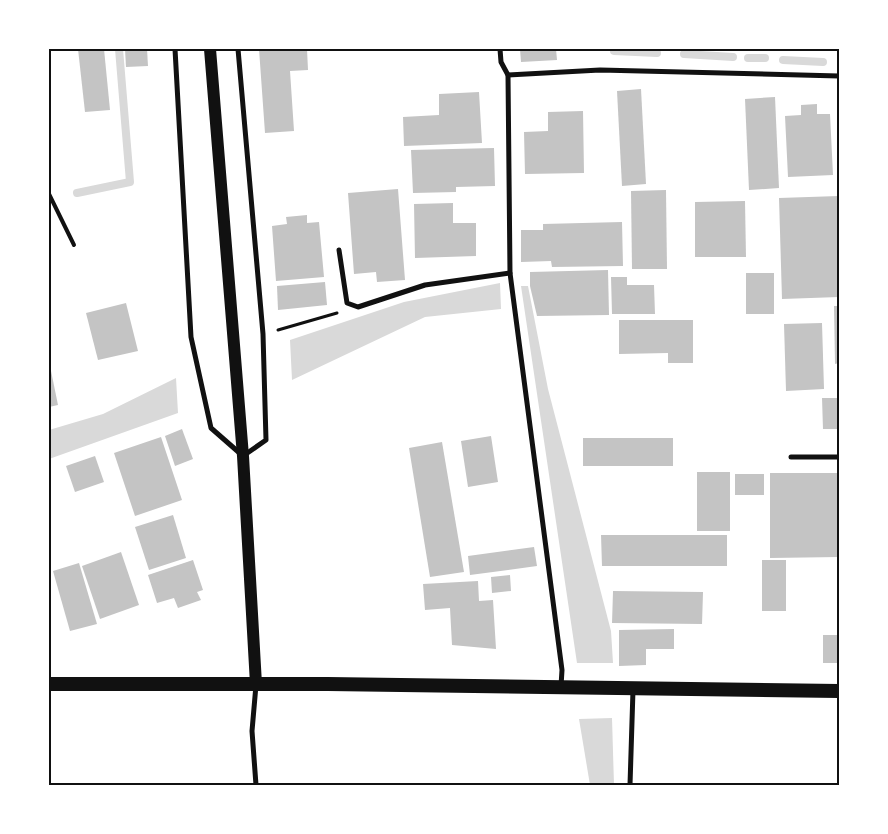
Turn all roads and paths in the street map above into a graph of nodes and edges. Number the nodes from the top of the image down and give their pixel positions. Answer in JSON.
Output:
{"nodes":[{"id":1,"x":175,"y":49,"type":"edge"},
{"id":2,"x":210,"y":49,"type":"edge"},
{"id":3,"x":238,"y":49,"type":"edge"},
{"id":4,"x":500,"y":49,"type":"edge"},
{"id":5,"x":508,"y":75,"type":"junction"},
{"id":6,"x":839,"y":76,"type":"edge"},
{"id":7,"x":49,"y":194,"type":"edge"},
{"id":8,"x":74,"y":245,"type":"dead end"},
{"id":9,"x":339,"y":250,"type":"dead end"},
{"id":10,"x":510,"y":273,"type":"junction"},
{"id":11,"x":358,"y":307,"type":"junction"},
{"id":12,"x":263,"y":334,"type":"junction"},
{"id":13,"x":243,"y":456,"type":"junction"},
{"id":14,"x":791,"y":457,"type":"dead end"},
{"id":15,"x":839,"y":457,"type":"edge"},
{"id":16,"x":49,"y":684,"type":"edge"},
{"id":17,"x":256,"y":684,"type":"junction"},
{"id":18,"x":561,"y":688,"type":"junction"},
{"id":19,"x":633,"y":690,"type":"junction"},
{"id":20,"x":839,"y":691,"type":"edge"},
{"id":21,"x":256,"y":785,"type":"edge"},
{"id":22,"x":630,"y":785,"type":"edge"}],
"edges":[{"from":1,"to":13,"type":"street"},
{"from":2,"to":13,"type":"main road"},
{"from":3,"to":12,"type":"street"},
{"from":4,"to":5,"type":"street"},
{"from":5,"to":6,"type":"street"},
{"from":5,"to":10,"type":"street"},
{"from":7,"to":8,"type":"lane"},
{"from":9,"to":11,"type":"street"},
{"from":10,"to":11,"type":"street"},
{"from":10,"to":18,"type":"street"},
{"from":11,"to":12,"type":"path"},
{"from":12,"to":13,"type":"street"},
{"from":13,"to":17,"type":"main road"},
{"from":14,"to":15,"type":"street"},
{"from":16,"to":17,"type":"highway"},
{"from":17,"to":18,"type":"highway"},
{"from":17,"to":21,"type":"street"},
{"from":18,"to":19,"type":"highway"},
{"from":19,"to":20,"type":"highway"},
{"from":19,"to":22,"type":"street"}]}
